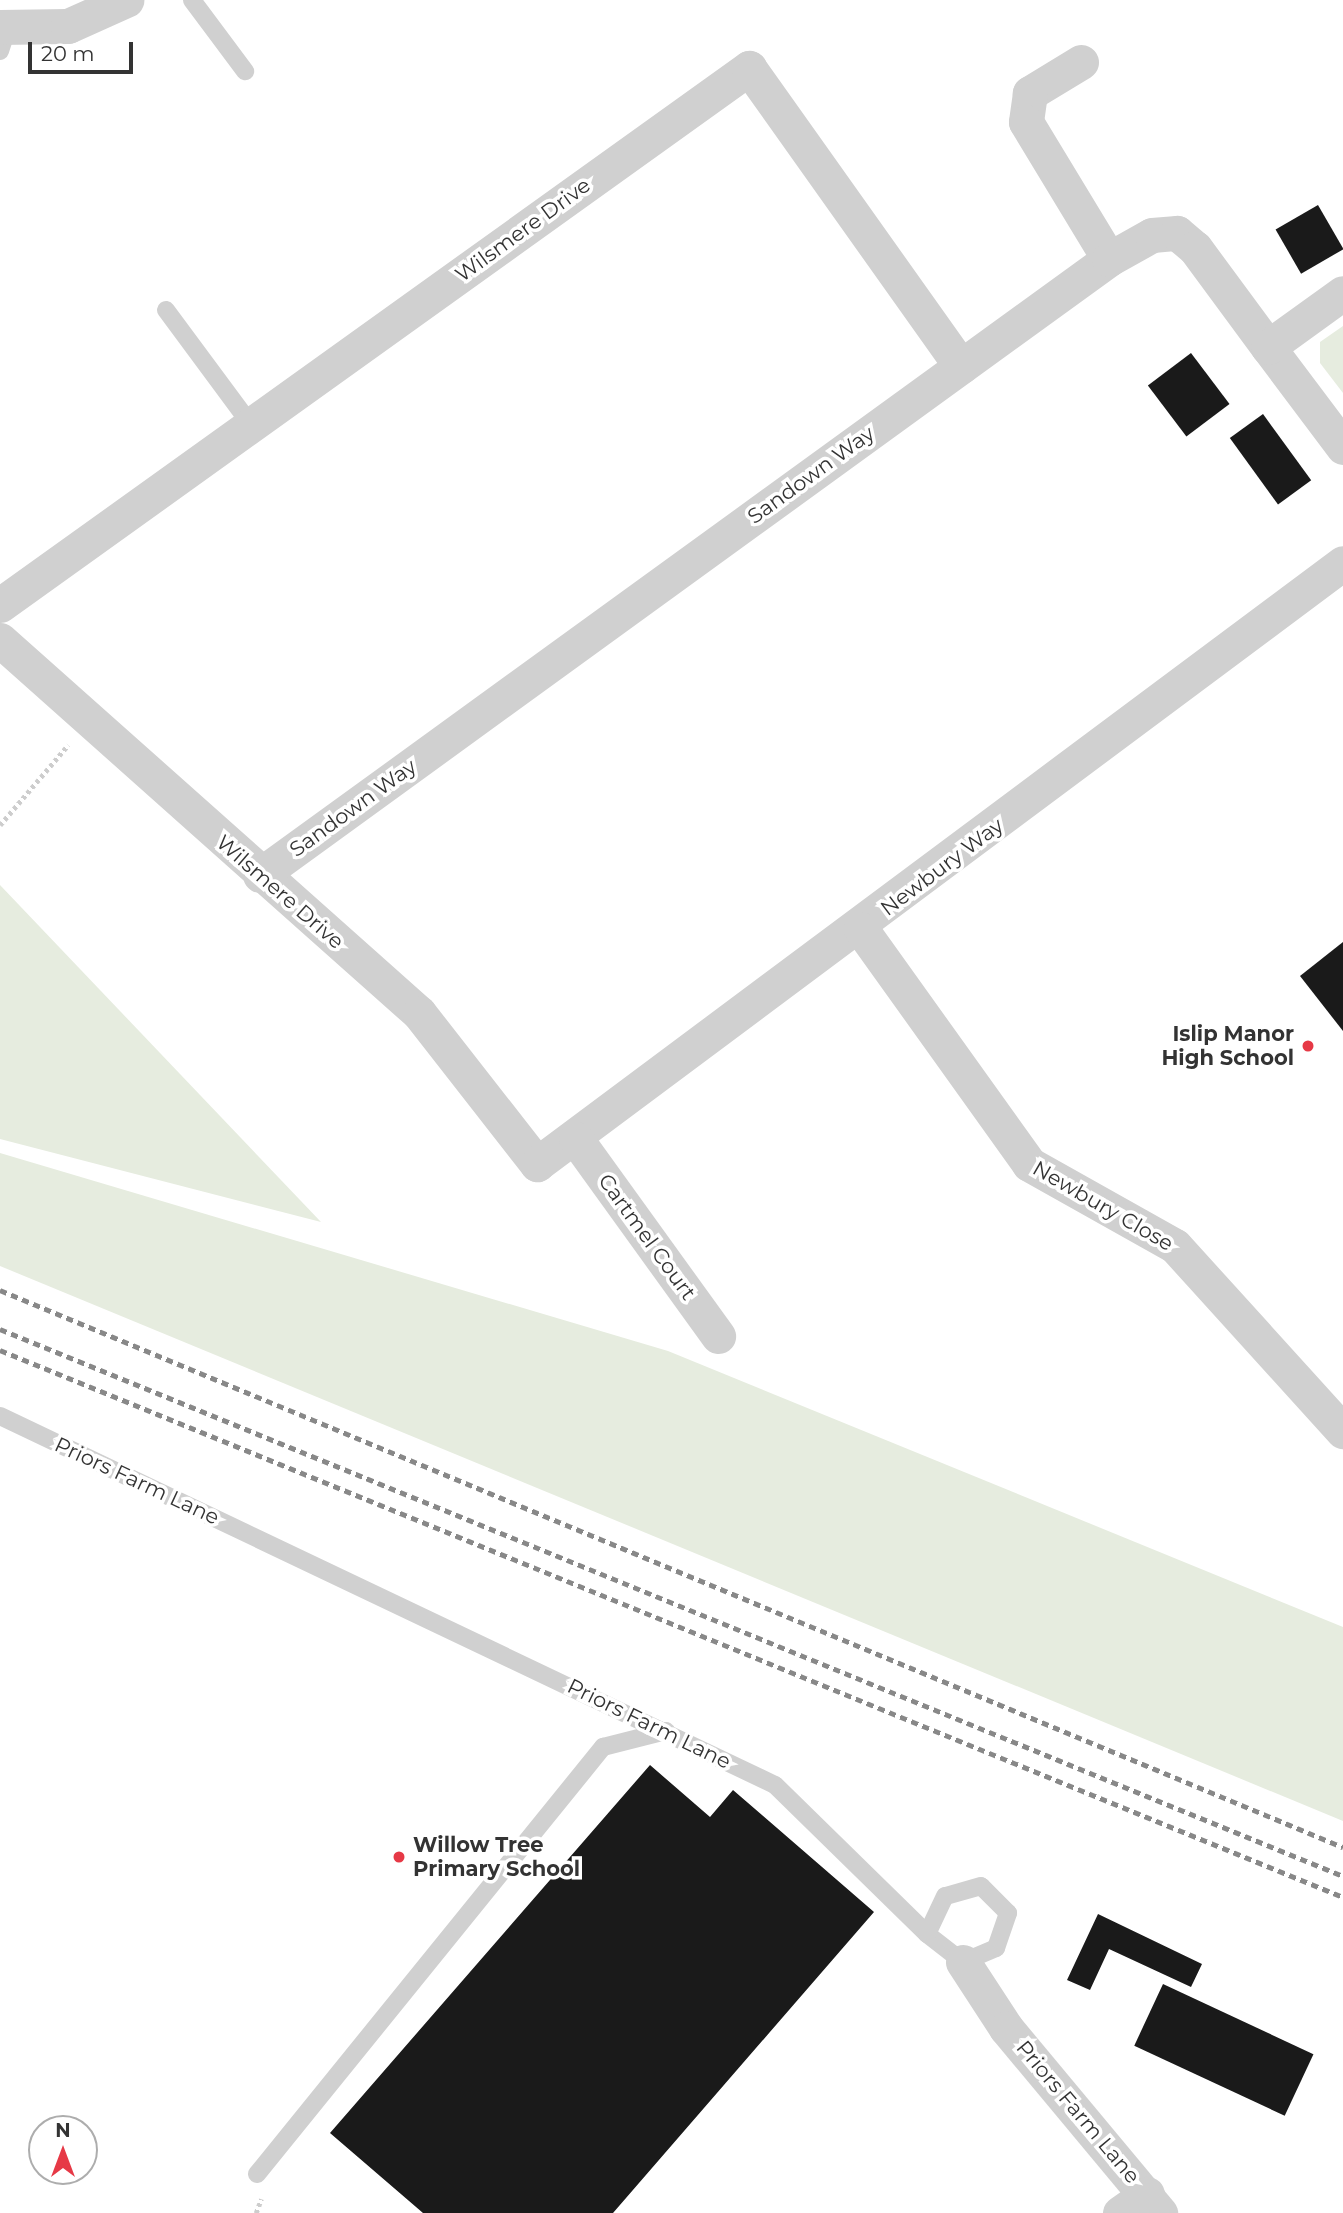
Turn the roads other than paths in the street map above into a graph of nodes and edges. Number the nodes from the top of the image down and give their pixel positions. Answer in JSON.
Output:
{"nodes":[{"id":1,"x":126,"y":0,"type":"edge"},
{"id":2,"x":192,"y":0,"type":"edge"},
{"id":3,"x":3,"y":35,"type":"edge"},
{"id":4,"x":1081,"y":62,"type":"dead end"},
{"id":5,"x":245,"y":71,"type":"dead end"},
{"id":6,"x":1109,"y":259,"type":"junction"},
{"id":7,"x":1343,"y":293,"type":"edge"},
{"id":8,"x":166,"y":310,"type":"dead end"},
{"id":9,"x":1268,"y":347,"type":"junction"},
{"id":10,"x":961,"y":366,"type":"junction"},
{"id":11,"x":251,"y":425,"type":"junction"},
{"id":12,"x":1343,"y":447,"type":"edge"},
{"id":13,"x":1343,"y":563,"type":"edge"},
{"id":14,"x":0,"y":605,"type":"edge"},
{"id":15,"x":0,"y":640,"type":"edge"},
{"id":16,"x":260,"y":875,"type":"junction"},
{"id":17,"x":861,"y":929,"type":"junction"},
{"id":18,"x":576,"y":1139,"type":"junction"},
{"id":19,"x":537,"y":1164,"type":"joint"},
{"id":20,"x":718,"y":1336,"type":"dead end"},
{"id":21,"x":0,"y":1416,"type":"edge"},
{"id":22,"x":1343,"y":1431,"type":"edge"},
{"id":23,"x":666,"y":1731,"type":"junction"},
{"id":24,"x":927,"y":1934,"type":"junction"},
{"id":25,"x":963,"y":1962,"type":"junction"},
{"id":26,"x":257,"y":2174,"type":"dead end"},
{"id":27,"x":1142,"y":2207,"type":"edge"}],
"edges":[{"from":1,"to":3,"type":"street"},
{"from":2,"to":5,"type":"lane"},
{"from":4,"to":6,"type":"street"},
{"from":6,"to":9,"type":"street","name":"Sandown Way"},
{"from":6,"to":10,"type":"street","name":"Sandown Way"},
{"from":7,"to":9,"type":"street"},
{"from":8,"to":11,"type":"lane"},
{"from":9,"to":12,"type":"street"},
{"from":10,"to":11,"type":"street","name":"Wilsmere Drive"},
{"from":10,"to":16,"type":"street","name":"Sandown Way"},
{"from":11,"to":14,"type":"street","name":"Wilsmere Drive"},
{"from":13,"to":17,"type":"street","name":"Newbury Way"},
{"from":15,"to":16,"type":"street","name":"Wilsmere Drive"},
{"from":16,"to":19,"type":"street","name":"Wilsmere Drive"},
{"from":17,"to":18,"type":"street","name":"Newbury Way"},
{"from":17,"to":22,"type":"street","name":"Newbury Close"},
{"from":18,"to":19,"type":"street","name":"Newbury Way"},
{"from":18,"to":20,"type":"street","name":"Cartmel Court"},
{"from":21,"to":23,"type":"lane","name":"Priors Farm Lane"},
{"from":23,"to":24,"type":"lane","name":"Priors Farm Lane"},
{"from":23,"to":26,"type":"lane"},
{"from":24,"to":25,"type":"lane","name":"Priors Farm Lane"},
{"from":24,"to":25,"type":"lane"},
{"from":25,"to":27,"type":"street","name":"Priors Farm Lane"}]}
